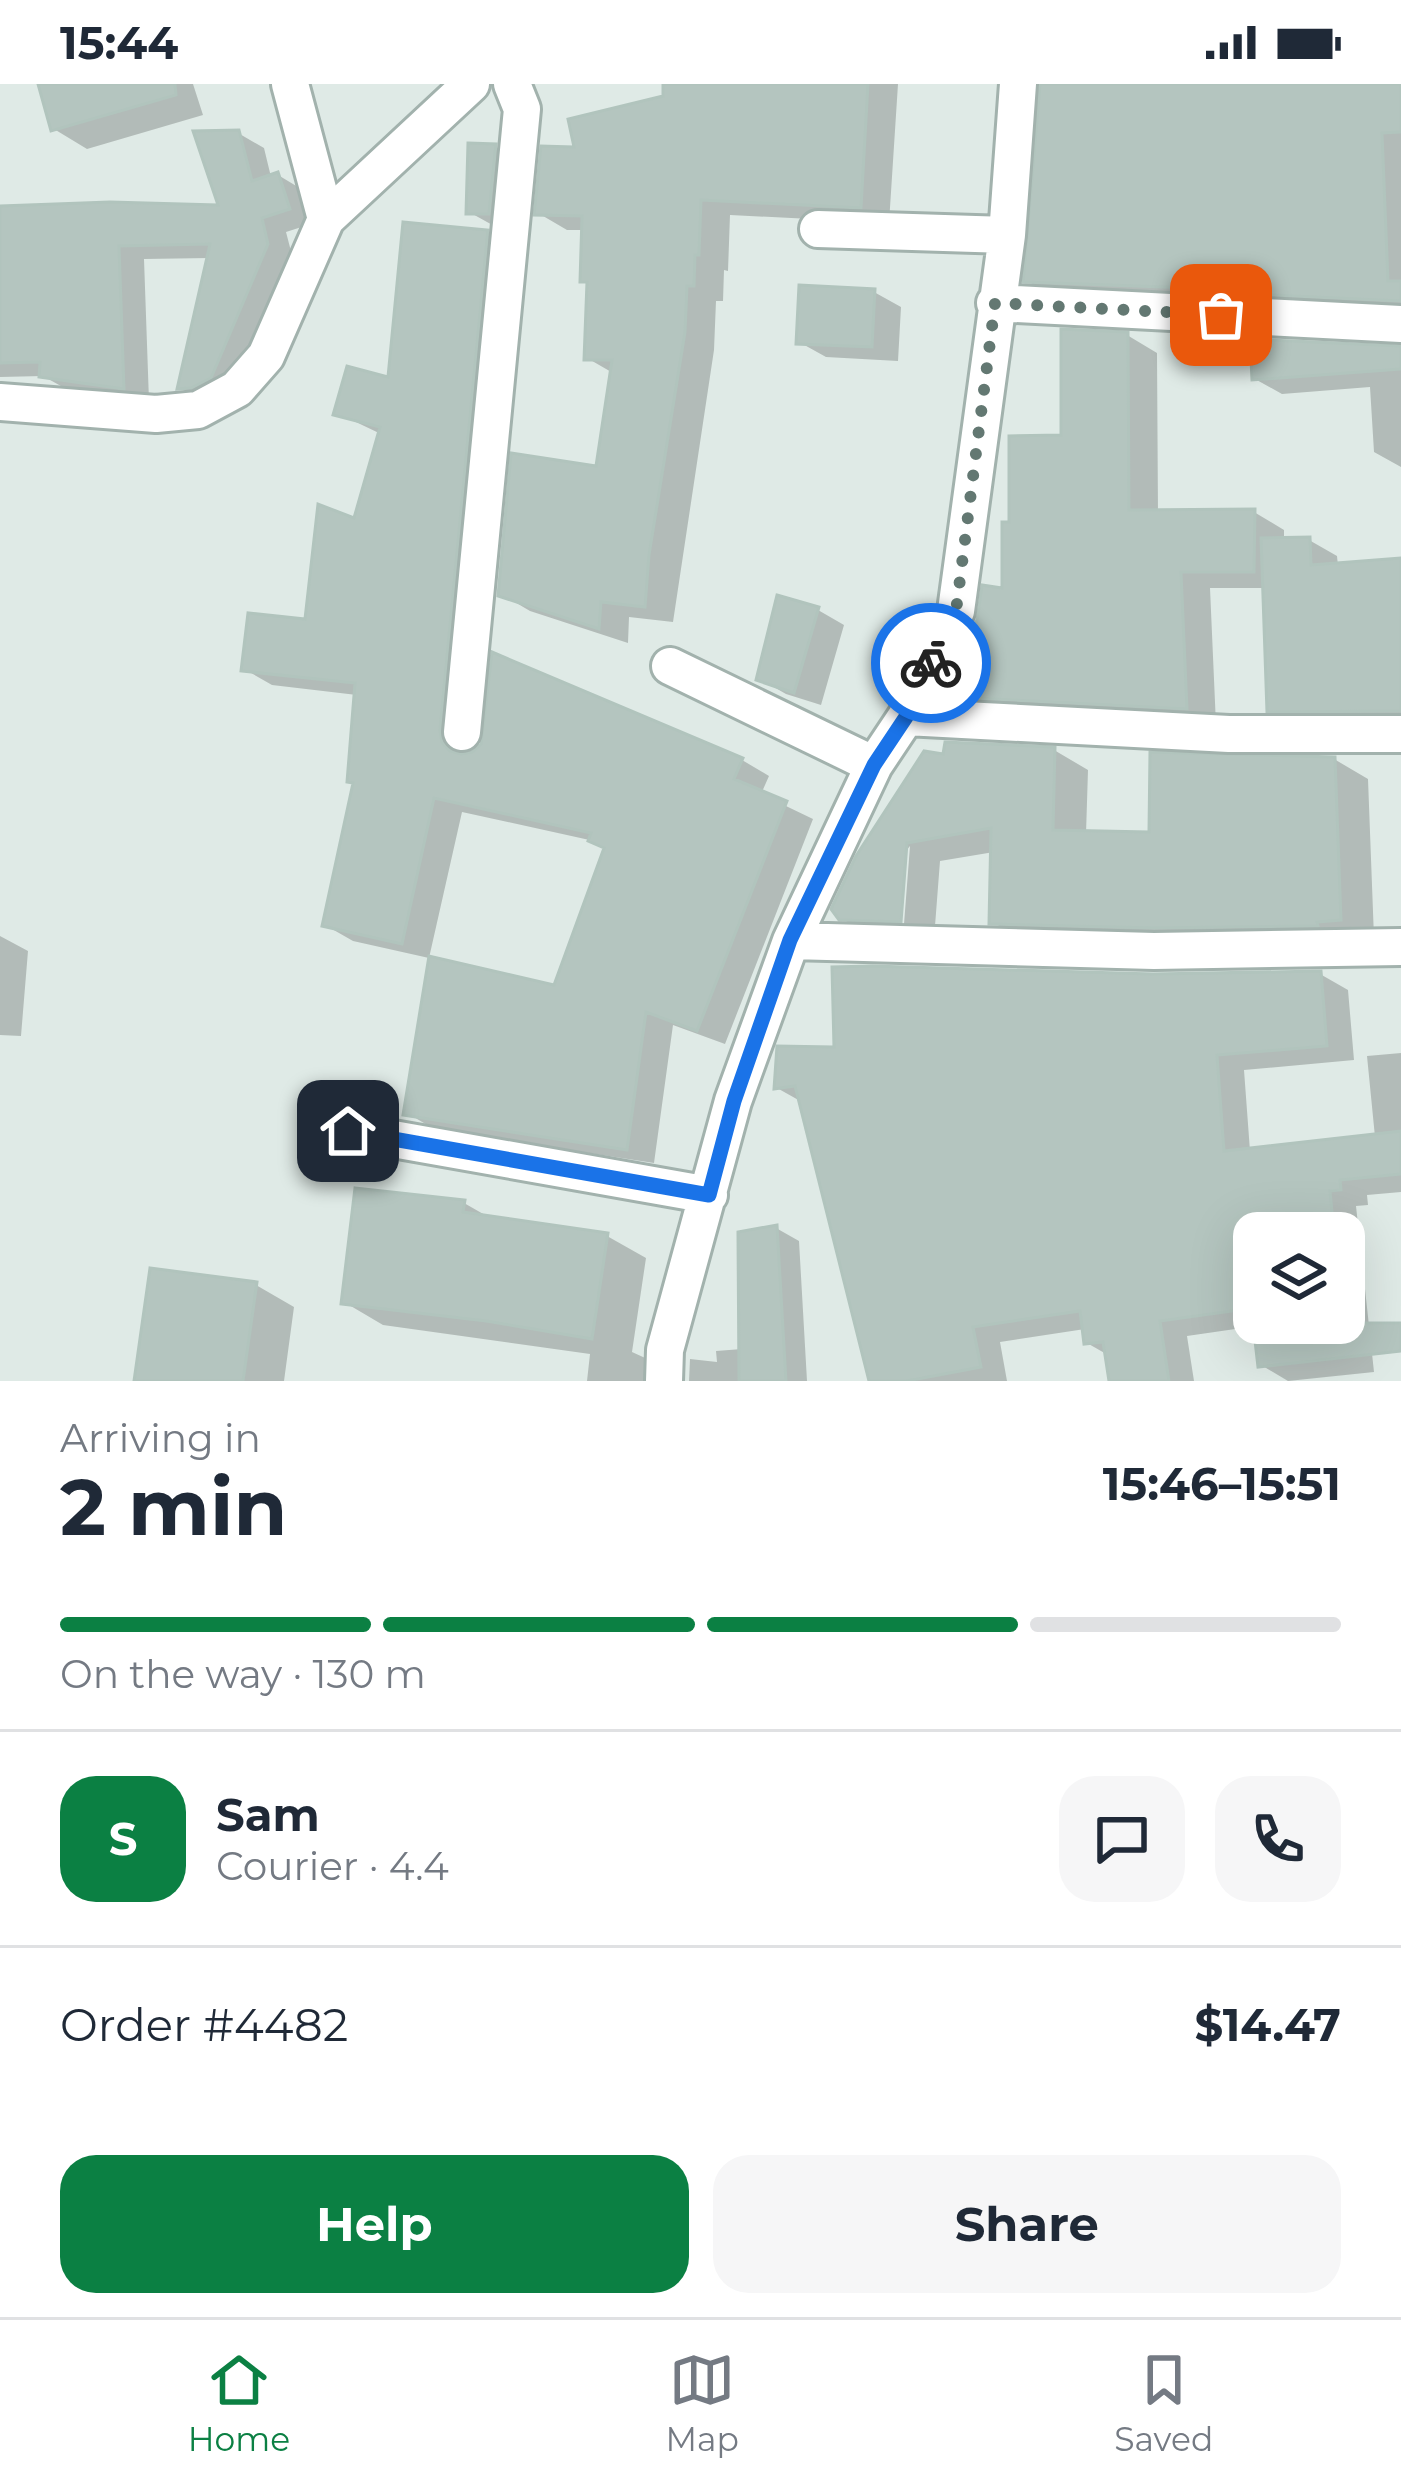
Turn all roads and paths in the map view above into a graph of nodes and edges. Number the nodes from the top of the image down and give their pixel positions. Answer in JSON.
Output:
{"nodes":[{"id":1,"x":290,"y":84,"type":"edge"},
{"id":2,"x":471,"y":84,"type":"edge"},
{"id":3,"x":512,"y":84,"type":"edge"},
{"id":4,"x":1018,"y":84,"type":"edge"},
{"id":5,"x":326,"y":219,"type":"junction"},
{"id":6,"x":818,"y":229,"type":"dead end"},
{"id":7,"x":1007,"y":235,"type":"junction"},
{"id":8,"x":995,"y":303,"type":"junction"},
{"id":9,"x":1401,"y":324,"type":"edge"},
{"id":10,"x":0,"y":402,"type":"edge"},
{"id":11,"x":670,"y":666,"type":"dead end"},
{"id":12,"x":906,"y":717,"type":"junction"},
{"id":13,"x":462,"y":732,"type":"dead end"},
{"id":14,"x":1401,"y":734,"type":"edge"},
{"id":15,"x":874,"y":765,"type":"junction"},
{"id":16,"x":790,"y":940,"type":"junction"},
{"id":17,"x":1401,"y":947,"type":"edge"},
{"id":18,"x":348,"y":1131,"type":"dead end"},
{"id":19,"x":709,"y":1195,"type":"junction"},
{"id":20,"x":664,"y":1381,"type":"edge"}],
"edges":[{"from":1,"to":5,"type":"street"},
{"from":2,"to":5,"type":"street"},
{"from":3,"to":13,"type":"street"},
{"from":4,"to":7,"type":"street"},
{"from":5,"to":10,"type":"street"},
{"from":6,"to":7,"type":"street"},
{"from":7,"to":8,"type":"street"},
{"from":8,"to":9,"type":"street"},
{"from":8,"to":12,"type":"street"},
{"from":11,"to":15,"type":"street"},
{"from":12,"to":14,"type":"street"},
{"from":12,"to":15,"type":"street"},
{"from":15,"to":16,"type":"street"},
{"from":16,"to":17,"type":"street"},
{"from":16,"to":19,"type":"street"},
{"from":18,"to":19,"type":"street"},
{"from":19,"to":20,"type":"street"}]}
